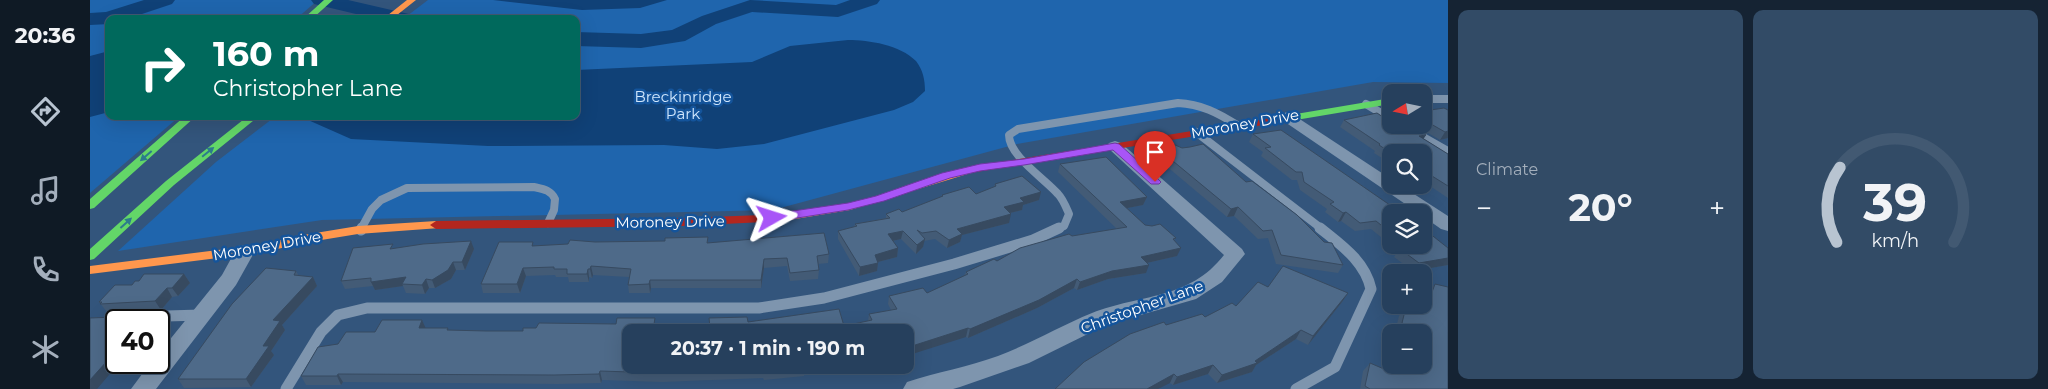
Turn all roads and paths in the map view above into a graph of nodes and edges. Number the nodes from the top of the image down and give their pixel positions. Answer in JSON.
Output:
{"nodes":[{"id":1,"x":329,"y":0,"type":"edge"},
{"id":2,"x":412,"y":0,"type":"edge"},
{"id":3,"x":312,"y":15,"type":"edge"},
{"id":4,"x":392,"y":15,"type":"edge"},
{"id":5,"x":1432,"y":99,"type":"edge"},
{"id":6,"x":1448,"y":99,"type":"edge"},
{"id":7,"x":1382,"y":102,"type":"edge"},
{"id":8,"x":1366,"y":104,"type":"junction"},
{"id":9,"x":1382,"y":114,"type":"edge"},
{"id":10,"x":1286,"y":117,"type":"junction"},
{"id":11,"x":187,"y":120,"type":"edge"},
{"id":12,"x":249,"y":120,"type":"edge"},
{"id":13,"x":1238,"y":126,"type":"junction"},
{"id":14,"x":1196,"y":132,"type":"junction"},
{"id":15,"x":1418,"y":134,"type":"edge"},
{"id":16,"x":1115,"y":146,"type":"junction"},
{"id":17,"x":1448,"y":151,"type":"edge"},
{"id":18,"x":1024,"y":162,"type":"junction"},
{"id":19,"x":90,"y":205,"type":"edge"},
{"id":20,"x":548,"y":223,"type":"junction"},
{"id":21,"x":1448,"y":225,"type":"edge"},
{"id":22,"x":361,"y":230,"type":"junction"},
{"id":23,"x":245,"y":251,"type":"junction"},
{"id":24,"x":90,"y":256,"type":"edge"},
{"id":25,"x":90,"y":270,"type":"edge"},
{"id":26,"x":202,"y":315,"type":"junction"},
{"id":27,"x":170,"y":316,"type":"edge"},
{"id":28,"x":930,"y":388,"type":"edge"},
{"id":29,"x":143,"y":389,"type":"edge"},
{"id":30,"x":286,"y":389,"type":"edge"},
{"id":31,"x":1296,"y":389,"type":"edge"}],
"edges":[{"from":1,"to":3,"type":"street"},
{"from":2,"to":4,"type":"street"},
{"from":5,"to":6,"type":"street"},
{"from":7,"to":8,"type":"street","name":"Moroney Drive"},
{"from":8,"to":9,"type":"lane"},
{"from":8,"to":10,"type":"street","name":"Moroney Drive"},
{"from":10,"to":13,"type":"street","name":"Moroney Drive"},
{"from":10,"to":21,"type":"street"},
{"from":11,"to":19,"type":"street","one_way":true},
{"from":24,"to":12,"type":"street","one_way":true},
{"from":13,"to":14,"type":"street","name":"Moroney Drive"},
{"from":13,"to":18,"type":"lane"},
{"from":14,"to":16,"type":"street","name":"Moroney Drive"},
{"from":14,"to":31,"type":"lane"},
{"from":15,"to":17,"type":"lane"},
{"from":16,"to":18,"type":"street","name":"Moroney Drive"},
{"from":16,"to":28,"type":"street","name":"Christopher Lane"},
{"from":18,"to":20,"type":"street","name":"Moroney Drive"},
{"from":18,"to":30,"type":"lane"},
{"from":20,"to":22,"type":"street","name":"Moroney Drive"},
{"from":20,"to":22,"type":"lane"},
{"from":22,"to":23,"type":"street","name":"Moroney Drive"},
{"from":23,"to":25,"type":"street","name":"Moroney Drive"},
{"from":23,"to":26,"type":"street"},
{"from":26,"to":27,"type":"lane"},
{"from":26,"to":29,"type":"street"}]}
